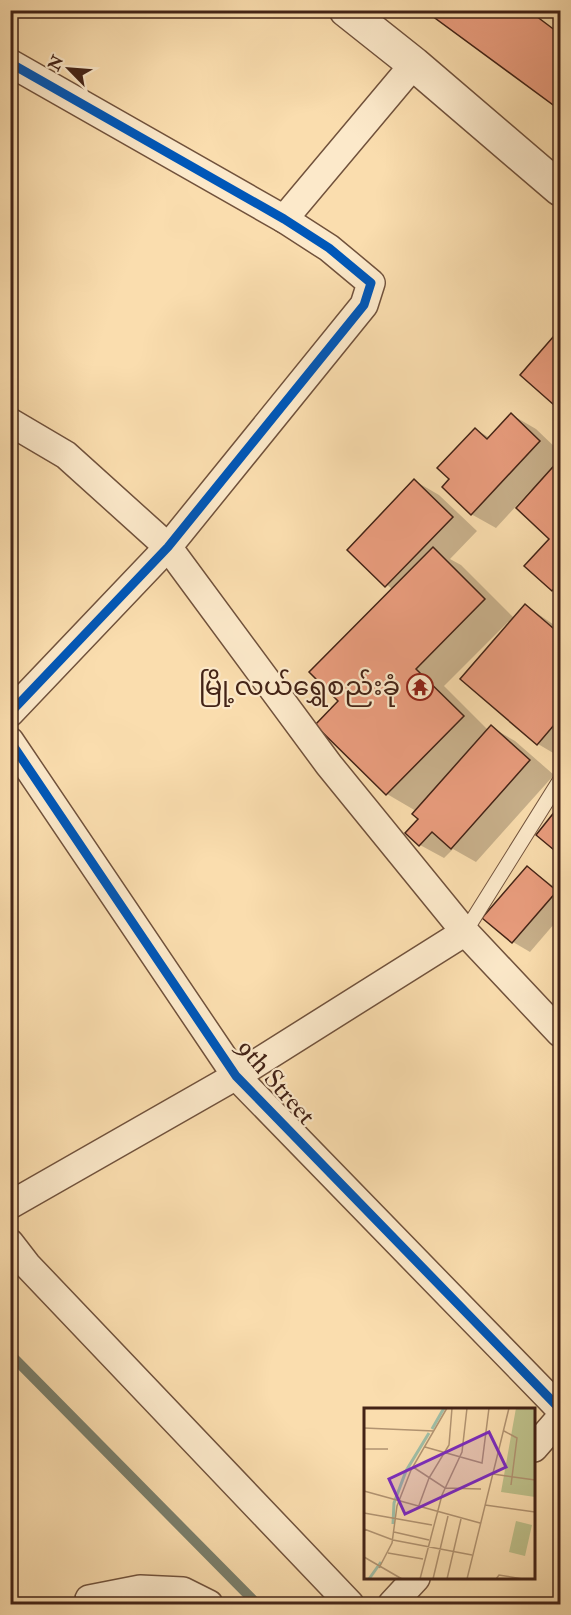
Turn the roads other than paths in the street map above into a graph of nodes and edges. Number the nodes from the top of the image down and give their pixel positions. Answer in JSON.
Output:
{"nodes":[{"id":1,"x":346,"y":10,"type":"edge"},
{"id":2,"x":10,"y":63,"type":"edge"},
{"id":3,"x":414,"y":64,"type":"junction"},
{"id":4,"x":561,"y":189,"type":"edge"},
{"id":5,"x":284,"y":219,"type":"junction"},
{"id":6,"x":10,"y":422,"type":"edge"},
{"id":7,"x":168,"y":546,"type":"junction"},
{"id":8,"x":10,"y":713,"type":"edge"},
{"id":9,"x":10,"y":741,"type":"edge"},
{"id":10,"x":561,"y":780,"type":"edge"},
{"id":11,"x":465,"y":932,"type":"junction"},
{"id":12,"x":561,"y":1033,"type":"edge"},
{"id":13,"x":236,"y":1076,"type":"junction"},
{"id":14,"x":10,"y":1205,"type":"edge"},
{"id":15,"x":10,"y":1243,"type":"edge"},
{"id":16,"x":561,"y":1409,"type":"edge"},
{"id":17,"x":561,"y":1418,"type":"edge"},
{"id":18,"x":535,"y":1447,"type":"edge"},
{"id":19,"x":415,"y":1579,"type":"edge"},
{"id":20,"x":89,"y":1599,"type":"dead end"},
{"id":21,"x":209,"y":1605,"type":"edge"},
{"id":22,"x":350,"y":1605,"type":"edge"},
{"id":23,"x":392,"y":1605,"type":"edge"}],
"edges":[{"from":1,"to":3,"type":"street"},
{"from":2,"to":5,"type":"street"},
{"from":3,"to":4,"type":"street"},
{"from":3,"to":5,"type":"street"},
{"from":5,"to":7,"type":"street"},
{"from":6,"to":7,"type":"street"},
{"from":7,"to":8,"type":"street"},
{"from":7,"to":11,"type":"street"},
{"from":9,"to":13,"type":"street","name":"9th Street"},
{"from":10,"to":11,"type":"lane"},
{"from":11,"to":12,"type":"street"},
{"from":11,"to":13,"type":"street"},
{"from":13,"to":14,"type":"street"},
{"from":13,"to":16,"type":"street","name":"9th Street"},
{"from":15,"to":22,"type":"street"},
{"from":17,"to":18,"type":"street"},
{"from":19,"to":23,"type":"street"},
{"from":20,"to":21,"type":"street"}]}
